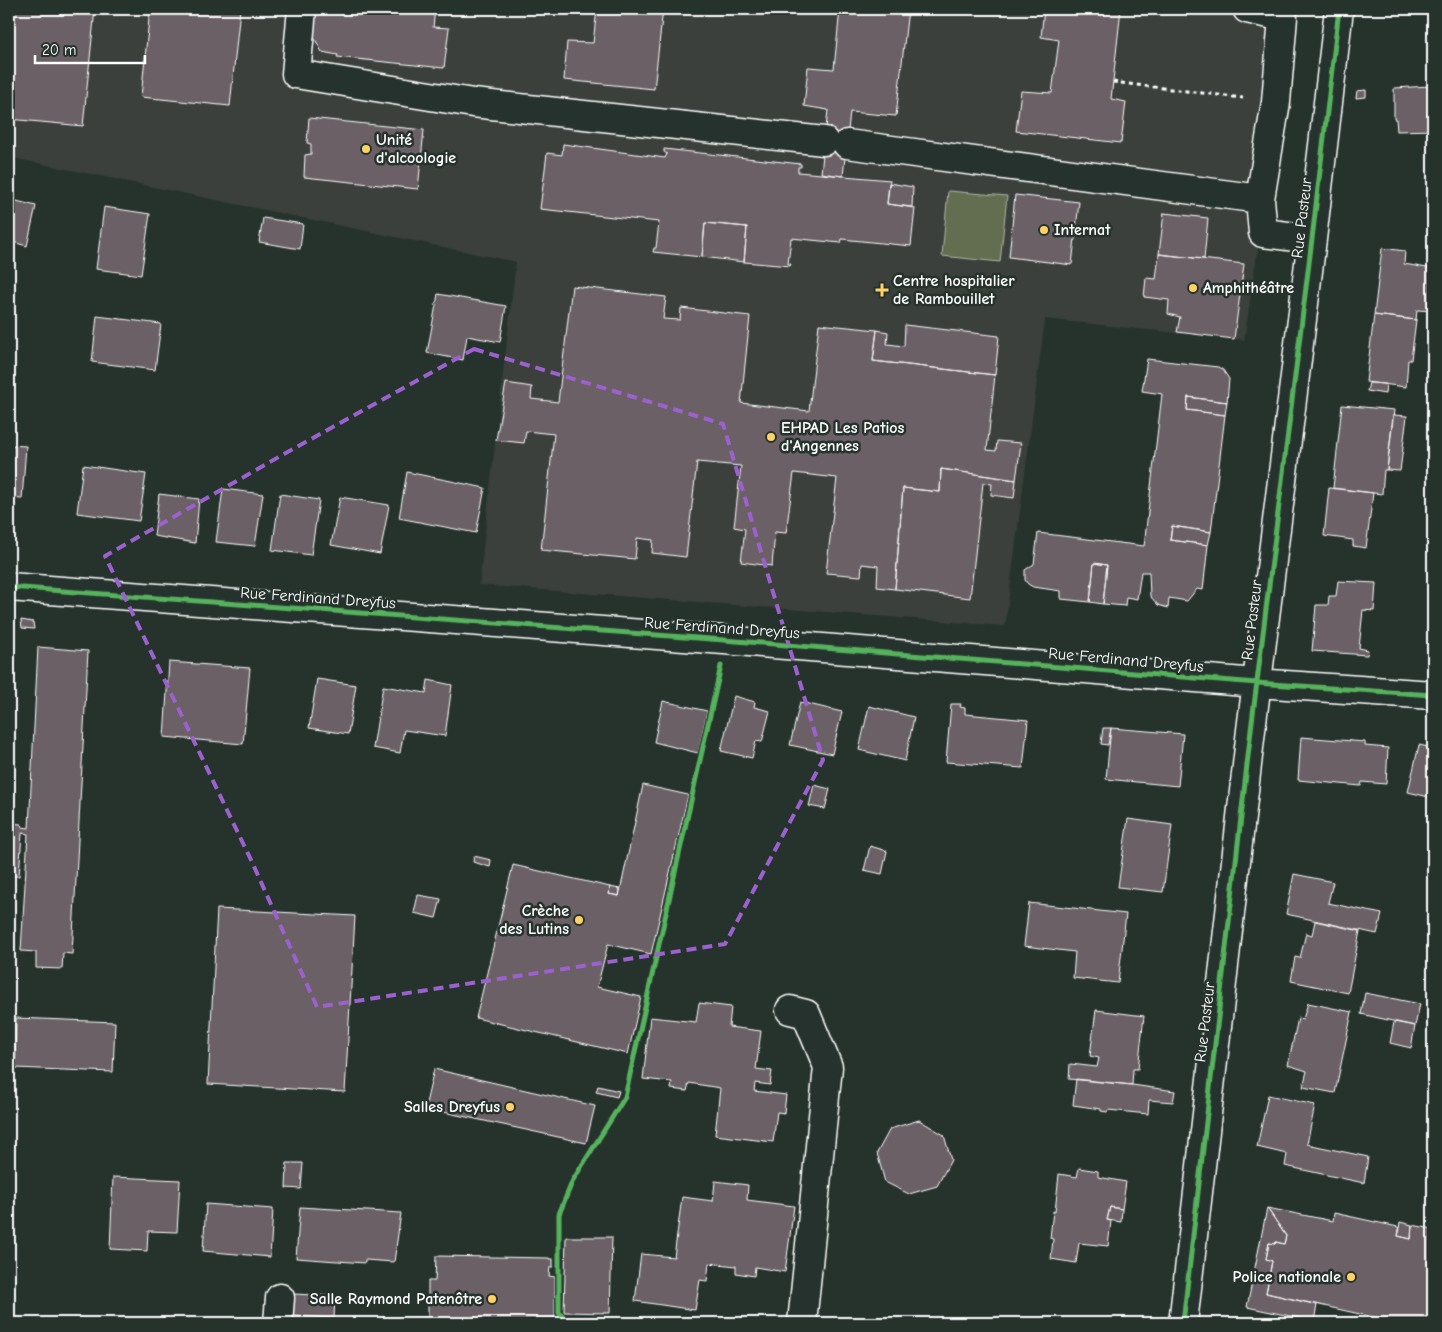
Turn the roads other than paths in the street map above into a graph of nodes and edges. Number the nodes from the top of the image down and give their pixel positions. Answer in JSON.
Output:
{"nodes":[{"id":1,"x":302,"y":9,"type":"edge"},
{"id":2,"x":1248,"y":9,"type":"edge"},
{"id":3,"x":1339,"y":9,"type":"edge"},
{"id":4,"x":1260,"y":199,"type":"junction"},
{"id":5,"x":1312,"y":239,"type":"junction"},
{"id":6,"x":9,"y":587,"type":"edge"},
{"id":7,"x":1257,"y":683,"type":"junction"},
{"id":8,"x":1433,"y":695,"type":"edge"},
{"id":9,"x":790,"y":1010,"type":"dead end"},
{"id":10,"x":802,"y":1323,"type":"edge"},
{"id":11,"x":1183,"y":1323,"type":"edge"}],
"edges":[{"from":1,"to":4,"type":"street"},
{"from":2,"to":4,"type":"street"},
{"from":3,"to":5,"type":"street","name":"Rue Pasteur"},
{"from":4,"to":5,"type":"street"},
{"from":5,"to":7,"type":"street","name":"Rue Pasteur"},
{"from":6,"to":7,"type":"street","name":"Rue Ferdinand Dreyfus"},
{"from":7,"to":8,"type":"street","name":"Rue Ferdinand Dreyfus"},
{"from":7,"to":11,"type":"street","name":"Rue Pasteur"},
{"from":9,"to":10,"type":"street"}]}
